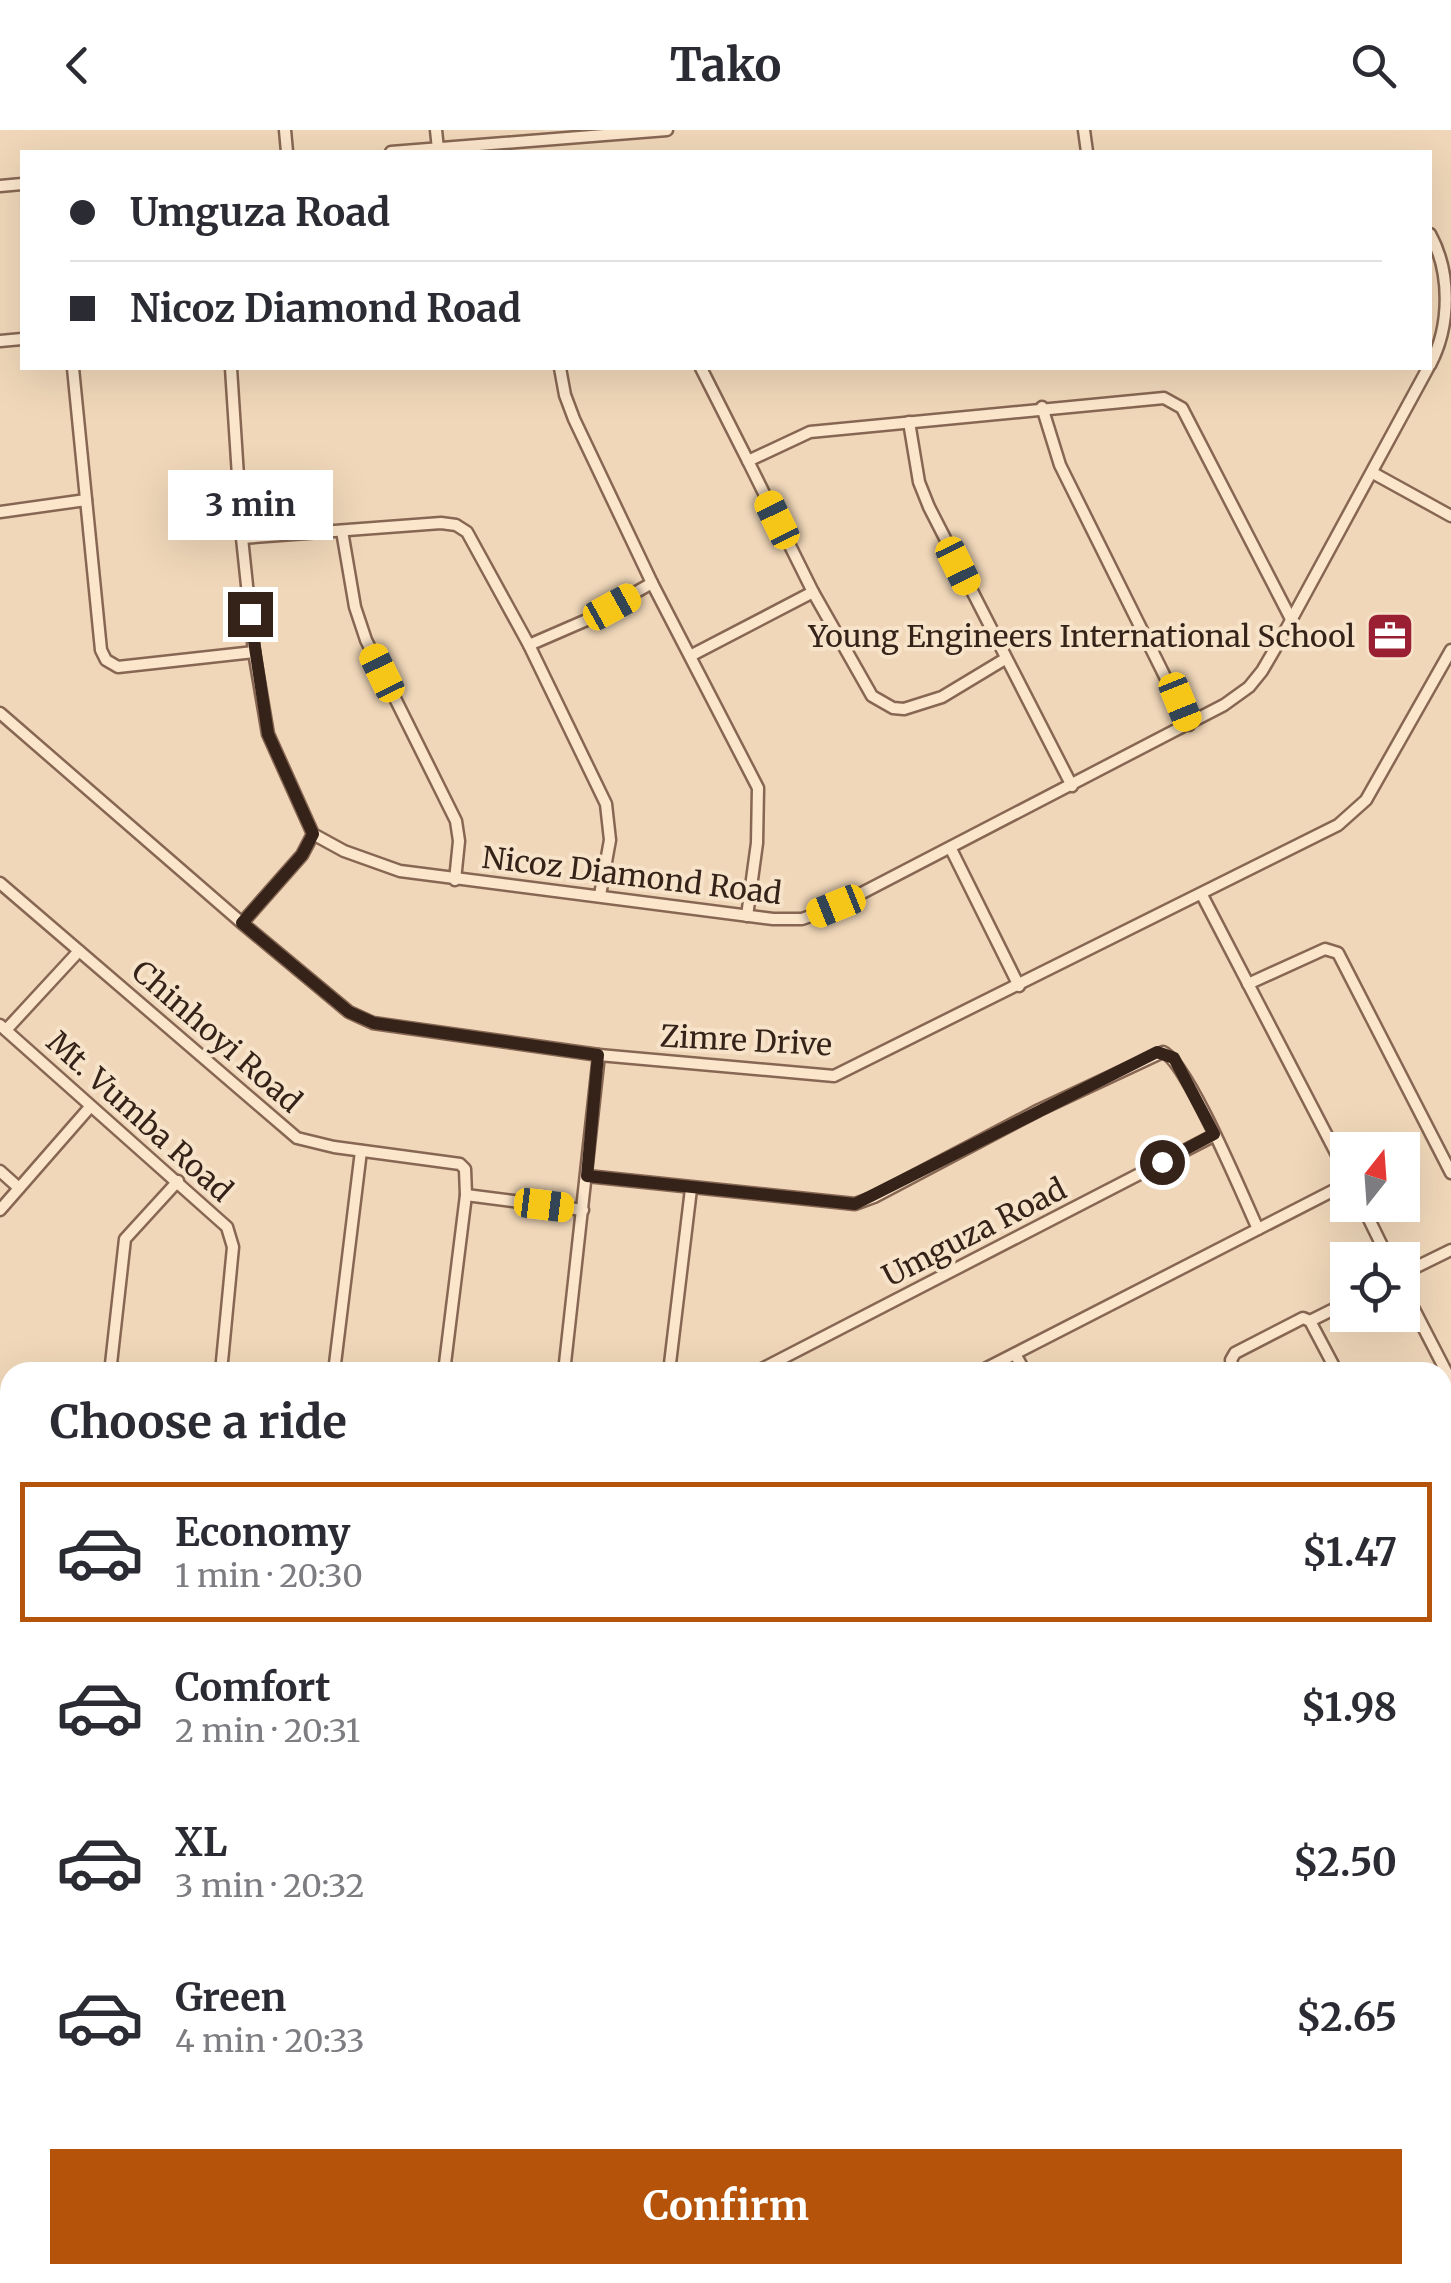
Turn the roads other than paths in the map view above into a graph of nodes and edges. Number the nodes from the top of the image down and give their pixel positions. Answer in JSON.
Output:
{"nodes":[{"id":1,"x":436,"y":130,"type":"edge"},
{"id":2,"x":667,"y":130,"type":"edge"},
{"id":3,"x":438,"y":150,"type":"joint"},
{"id":4,"x":1432,"y":238,"type":"edge"},
{"id":5,"x":1432,"y":360,"type":"edge"},
{"id":6,"x":73,"y":370,"type":"edge"},
{"id":7,"x":230,"y":370,"type":"edge"},
{"id":8,"x":560,"y":370,"type":"edge"},
{"id":9,"x":702,"y":370,"type":"edge"},
{"id":10,"x":1427,"y":370,"type":"edge"},
{"id":11,"x":1042,"y":408,"type":"junction"},
{"id":12,"x":909,"y":422,"type":"junction"},
{"id":13,"x":748,"y":461,"type":"junction"},
{"id":14,"x":1373,"y":472,"type":"junction"},
{"id":15,"x":86,"y":500,"type":"junction"},
{"id":16,"x":0,"y":512,"type":"edge"},
{"id":17,"x":1451,"y":516,"type":"edge"},
{"id":18,"x":342,"y":531,"type":"junction"},
{"id":19,"x":242,"y":538,"type":"junction"},
{"id":20,"x":652,"y":583,"type":"junction"},
{"id":21,"x":814,"y":592,"type":"junction"},
{"id":22,"x":1291,"y":620,"type":"junction"},
{"id":23,"x":529,"y":646,"type":"junction"},
{"id":24,"x":1451,"y":650,"type":"edge"},
{"id":25,"x":254,"y":652,"type":"junction"},
{"id":26,"x":692,"y":655,"type":"junction"},
{"id":27,"x":1005,"y":659,"type":"junction"},
{"id":28,"x":0,"y":713,"type":"edge"},
{"id":29,"x":1190,"y":725,"type":"junction"},
{"id":30,"x":1072,"y":786,"type":"junction"},
{"id":31,"x":313,"y":834,"type":"junction"},
{"id":32,"x":951,"y":849,"type":"junction"},
{"id":33,"x":455,"y":880,"type":"junction"},
{"id":34,"x":0,"y":883,"type":"edge"},
{"id":35,"x":600,"y":895,"type":"junction"},
{"id":36,"x":1202,"y":896,"type":"junction"},
{"id":37,"x":747,"y":916,"type":"junction"},
{"id":38,"x":242,"y":923,"type":"junction"},
{"id":39,"x":79,"y":951,"type":"junction"},
{"id":40,"x":1248,"y":984,"type":"junction"},
{"id":41,"x":1019,"y":986,"type":"junction"},
{"id":42,"x":3,"y":1027,"type":"edge"},
{"id":43,"x":598,"y":1055,"type":"junction"},
{"id":44,"x":90,"y":1108,"type":"junction"},
{"id":45,"x":1214,"y":1134,"type":"junction"},
{"id":46,"x":1330,"y":1141,"type":"edge"},
{"id":47,"x":361,"y":1151,"type":"junction"},
{"id":48,"x":0,"y":1171,"type":"edge"},
{"id":49,"x":1451,"y":1173,"type":"edge"},
{"id":50,"x":587,"y":1176,"type":"junction"},
{"id":51,"x":178,"y":1181,"type":"junction"},
{"id":52,"x":19,"y":1188,"type":"junction"},
{"id":53,"x":692,"y":1189,"type":"junction"},
{"id":54,"x":1330,"y":1193,"type":"edge"},
{"id":55,"x":466,"y":1195,"type":"junction"},
{"id":56,"x":0,"y":1210,"type":"edge"},
{"id":57,"x":584,"y":1210,"type":"junction"},
{"id":58,"x":1258,"y":1229,"type":"junction"},
{"id":59,"x":1451,"y":1250,"type":"edge"},
{"id":60,"x":1420,"y":1265,"type":"edge"},
{"id":61,"x":1330,"y":1311,"type":"edge"},
{"id":62,"x":1310,"y":1321,"type":"junction"},
{"id":63,"x":1420,"y":1321,"type":"edge"},
{"id":64,"x":1015,"y":1354,"type":"junction"},
{"id":65,"x":111,"y":1362,"type":"edge"},
{"id":66,"x":222,"y":1362,"type":"edge"},
{"id":67,"x":335,"y":1362,"type":"edge"},
{"id":68,"x":445,"y":1362,"type":"edge"},
{"id":69,"x":565,"y":1362,"type":"edge"},
{"id":70,"x":669,"y":1362,"type":"edge"},
{"id":71,"x":775,"y":1362,"type":"edge"},
{"id":72,"x":999,"y":1362,"type":"edge"},
{"id":73,"x":1019,"y":1362,"type":"edge"},
{"id":74,"x":1232,"y":1362,"type":"edge"},
{"id":75,"x":1333,"y":1362,"type":"edge"},
{"id":76,"x":1441,"y":1362,"type":"edge"}],
"edges":[{"from":1,"to":3,"type":"street"},
{"from":2,"to":3,"type":"street"},
{"from":4,"to":5,"type":"street","name":"Nicoz Diamond Road"},
{"from":6,"to":15,"type":"street"},
{"from":7,"to":19,"type":"street"},
{"from":8,"to":20,"type":"street"},
{"from":9,"to":13,"type":"street"},
{"from":10,"to":14,"type":"street","name":"Nicoz Diamond Road"},
{"from":11,"to":12,"type":"street"},
{"from":11,"to":22,"type":"street"},
{"from":11,"to":29,"type":"street"},
{"from":12,"to":13,"type":"street"},
{"from":12,"to":27,"type":"street"},
{"from":13,"to":21,"type":"street"},
{"from":14,"to":17,"type":"street"},
{"from":14,"to":22,"type":"street","name":"Nicoz Diamond Road"},
{"from":15,"to":16,"type":"street"},
{"from":15,"to":25,"type":"street"},
{"from":18,"to":19,"type":"street"},
{"from":18,"to":23,"type":"street"},
{"from":18,"to":33,"type":"street"},
{"from":19,"to":25,"type":"street"},
{"from":20,"to":23,"type":"street"},
{"from":20,"to":26,"type":"street"},
{"from":21,"to":26,"type":"street"},
{"from":21,"to":27,"type":"street"},
{"from":22,"to":29,"type":"street","name":"Nicoz Diamond Road"},
{"from":23,"to":35,"type":"street"},
{"from":24,"to":36,"type":"street","name":"Zimre Drive"},
{"from":25,"to":31,"type":"street"},
{"from":26,"to":37,"type":"street"},
{"from":27,"to":30,"type":"street"},
{"from":28,"to":38,"type":"street","name":"Zimre Drive"},
{"from":29,"to":30,"type":"street","name":"Nicoz Diamond Road"},
{"from":30,"to":32,"type":"street","name":"Nicoz Diamond Road"},
{"from":31,"to":33,"type":"street","name":"Nicoz Diamond Road"},
{"from":31,"to":38,"type":"street"},
{"from":32,"to":37,"type":"street","name":"Nicoz Diamond Road"},
{"from":32,"to":41,"type":"street"},
{"from":33,"to":35,"type":"street","name":"Nicoz Diamond Road"},
{"from":34,"to":39,"type":"street","name":"Chinhoyi Road"},
{"from":35,"to":37,"type":"street","name":"Nicoz Diamond Road"},
{"from":36,"to":40,"type":"street"},
{"from":36,"to":41,"type":"street","name":"Zimre Drive"},
{"from":38,"to":43,"type":"street","name":"Zimre Drive"},
{"from":39,"to":42,"type":"street"},
{"from":39,"to":47,"type":"street","name":"Chinhoyi Road"},
{"from":40,"to":46,"type":"street"},
{"from":40,"to":49,"type":"street"},
{"from":41,"to":43,"type":"street","name":"Zimre Drive"},
{"from":42,"to":44,"type":"street","name":"Mt. Vumba Road"},
{"from":43,"to":50,"type":"street"},
{"from":44,"to":51,"type":"street","name":"Mt. Vumba Road"},
{"from":44,"to":52,"type":"street"},
{"from":45,"to":53,"type":"street"},
{"from":45,"to":58,"type":"street"},
{"from":45,"to":71,"type":"street","name":"Umguza Road"},
{"from":47,"to":55,"type":"street","name":"Chinhoyi Road"},
{"from":47,"to":67,"type":"street"},
{"from":48,"to":52,"type":"street"},
{"from":50,"to":53,"type":"street"},
{"from":50,"to":57,"type":"street"},
{"from":51,"to":65,"type":"street"},
{"from":51,"to":66,"type":"street","name":"Mt. Vumba Road"},
{"from":52,"to":56,"type":"street"},
{"from":53,"to":70,"type":"street"},
{"from":54,"to":58,"type":"street"},
{"from":55,"to":57,"type":"street"},
{"from":55,"to":68,"type":"street"},
{"from":57,"to":69,"type":"street"},
{"from":58,"to":64,"type":"street"},
{"from":59,"to":60,"type":"street"},
{"from":61,"to":62,"type":"street"},
{"from":62,"to":74,"type":"street"},
{"from":62,"to":75,"type":"street"},
{"from":63,"to":76,"type":"street"},
{"from":64,"to":72,"type":"street"},
{"from":64,"to":73,"type":"street"}]}
